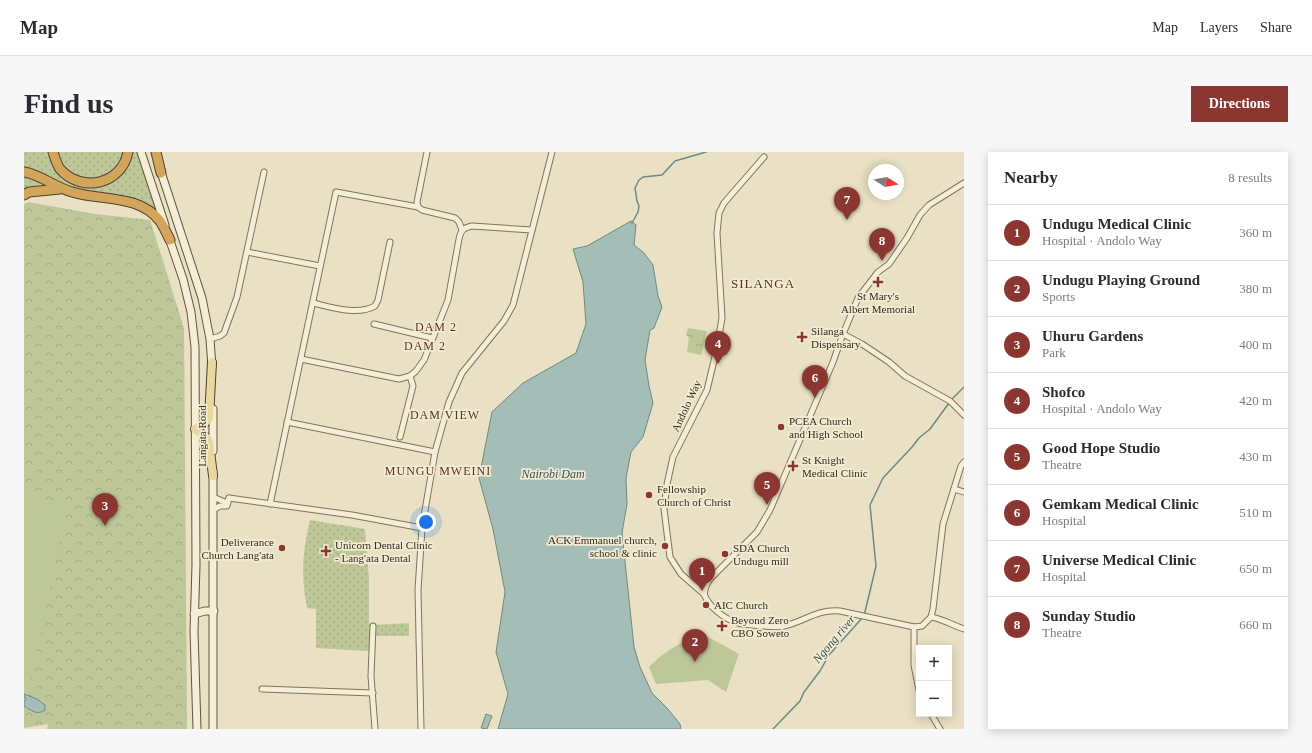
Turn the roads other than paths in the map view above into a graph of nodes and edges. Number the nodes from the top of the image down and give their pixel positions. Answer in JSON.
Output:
{"nodes":[{"id":1,"x":53,"y":152,"type":"edge"},
{"id":2,"x":128,"y":152,"type":"edge"},
{"id":3,"x":141,"y":152,"type":"edge"},
{"id":4,"x":155,"y":152,"type":"edge"},
{"id":5,"x":427,"y":152,"type":"edge"},
{"id":6,"x":552,"y":152,"type":"edge"},
{"id":7,"x":764,"y":156,"type":"dead end"},
{"id":8,"x":24,"y":172,"type":"edge"},
{"id":9,"x":264,"y":172,"type":"dead end"},
{"id":10,"x":162,"y":173,"type":"joint"},
{"id":11,"x":87,"y":183,"type":"junction"},
{"id":12,"x":964,"y":183,"type":"edge"},
{"id":13,"x":65,"y":190,"type":"junction"},
{"id":14,"x":24,"y":195,"type":"edge"},
{"id":15,"x":418,"y":207,"type":"junction"},
{"id":16,"x":462,"y":230,"type":"junction"},
{"id":17,"x":532,"y":230,"type":"junction"},
{"id":18,"x":170,"y":240,"type":"junction"},
{"id":19,"x":390,"y":242,"type":"dead end"},
{"id":20,"x":247,"y":252,"type":"junction"},
{"id":21,"x":320,"y":266,"type":"junction"},
{"id":22,"x":313,"y":303,"type":"junction"},
{"id":23,"x":374,"y":324,"type":"dead end"},
{"id":24,"x":843,"y":334,"type":"junction"},
{"id":25,"x":432,"y":338,"type":"junction"},
{"id":26,"x":210,"y":339,"type":"junction"},
{"id":27,"x":301,"y":358,"type":"junction"},
{"id":28,"x":212,"y":362,"type":"junction"},
{"id":29,"x":410,"y":376,"type":"junction"},
{"id":30,"x":964,"y":415,"type":"edge"},
{"id":31,"x":287,"y":422,"type":"junction"},
{"id":32,"x":195,"y":429,"type":"junction"},
{"id":33,"x":400,"y":437,"type":"dead end"},
{"id":34,"x":435,"y":452,"type":"junction"},
{"id":35,"x":964,"y":462,"type":"edge"},
{"id":36,"x":213,"y":476,"type":"junction"},
{"id":37,"x":954,"y":489,"type":"junction"},
{"id":38,"x":964,"y":492,"type":"edge"},
{"id":39,"x":213,"y":497,"type":"junction"},
{"id":40,"x":229,"y":498,"type":"junction"},
{"id":41,"x":270,"y":504,"type":"junction"},
{"id":42,"x":213,"y":510,"type":"junction"},
{"id":43,"x":422,"y":528,"type":"junction"},
{"id":44,"x":704,"y":594,"type":"junction"},
{"id":45,"x":214,"y":611,"type":"junction"},
{"id":46,"x":194,"y":614,"type":"junction"},
{"id":47,"x":931,"y":617,"type":"junction"},
{"id":48,"x":373,"y":626,"type":"dead end"},
{"id":49,"x":914,"y":627,"type":"junction"},
{"id":50,"x":964,"y":628,"type":"edge"},
{"id":51,"x":917,"y":681,"type":"edge"},
{"id":52,"x":262,"y":688,"type":"dead end"},
{"id":53,"x":373,"y":693,"type":"junction"},
{"id":54,"x":933,"y":717,"type":"edge"},
{"id":55,"x":197,"y":729,"type":"edge"},
{"id":56,"x":213,"y":729,"type":"edge"},
{"id":57,"x":376,"y":729,"type":"edge"},
{"id":58,"x":420,"y":729,"type":"edge"},
{"id":59,"x":940,"y":729,"type":"edge"}],
"edges":[{"from":1,"to":11,"type":"highway"},
{"from":2,"to":11,"type":"highway"},
{"from":3,"to":18,"type":"main road","name":"Langata Road"},
{"from":4,"to":10,"type":"highway"},
{"from":5,"to":15,"type":"street"},
{"from":6,"to":17,"type":"street"},
{"from":7,"to":44,"type":"street","name":"Andolo Way"},
{"from":8,"to":13,"type":"highway"},
{"from":9,"to":20,"type":"street"},
{"from":10,"to":26,"type":"main road","name":"Langata Road"},
{"from":11,"to":13,"type":"highway"},
{"from":12,"to":24,"type":"street"},
{"from":13,"to":14,"type":"highway"},
{"from":13,"to":18,"type":"highway"},
{"from":15,"to":16,"type":"street"},
{"from":15,"to":21,"type":"street"},
{"from":16,"to":17,"type":"street"},
{"from":16,"to":25,"type":"street"},
{"from":17,"to":34,"type":"street"},
{"from":18,"to":32,"type":"main road","name":"Langata Road"},
{"from":19,"to":22,"type":"street"},
{"from":20,"to":21,"type":"street"},
{"from":20,"to":26,"type":"street"},
{"from":21,"to":22,"type":"street"},
{"from":22,"to":27,"type":"street"},
{"from":23,"to":25,"type":"street"},
{"from":24,"to":30,"type":"street"},
{"from":24,"to":44,"type":"street"},
{"from":25,"to":29,"type":"street"},
{"from":26,"to":28,"type":"main road","name":"Langata Road"},
{"from":27,"to":29,"type":"street"},
{"from":27,"to":31,"type":"street"},
{"from":28,"to":32,"type":"main road"},
{"from":28,"to":36,"type":"main road","name":"Langata Road"},
{"from":29,"to":33,"type":"street"},
{"from":31,"to":34,"type":"street"},
{"from":31,"to":41,"type":"street"},
{"from":32,"to":36,"type":"main road"},
{"from":32,"to":46,"type":"main road","name":"Langata Road"},
{"from":34,"to":43,"type":"street"},
{"from":35,"to":37,"type":"street"},
{"from":36,"to":39,"type":"main road","name":"Langata Road"},
{"from":37,"to":38,"type":"street"},
{"from":37,"to":47,"type":"street"},
{"from":39,"to":40,"type":"street"},
{"from":39,"to":42,"type":"main road","name":"Langata Road"},
{"from":40,"to":41,"type":"street"},
{"from":40,"to":42,"type":"street"},
{"from":41,"to":43,"type":"street"},
{"from":42,"to":45,"type":"main road","name":"Langata Road"},
{"from":43,"to":58,"type":"street"},
{"from":44,"to":49,"type":"street","name":"Andolo Way"},
{"from":45,"to":46,"type":"main road"},
{"from":45,"to":56,"type":"main road","name":"Langata Road"},
{"from":46,"to":55,"type":"main road","name":"Langata Road"},
{"from":47,"to":49,"type":"street"},
{"from":47,"to":50,"type":"street"},
{"from":48,"to":53,"type":"street"},
{"from":49,"to":51,"type":"street"},
{"from":52,"to":53,"type":"street"},
{"from":53,"to":57,"type":"street"},
{"from":54,"to":59,"type":"street"}]}
